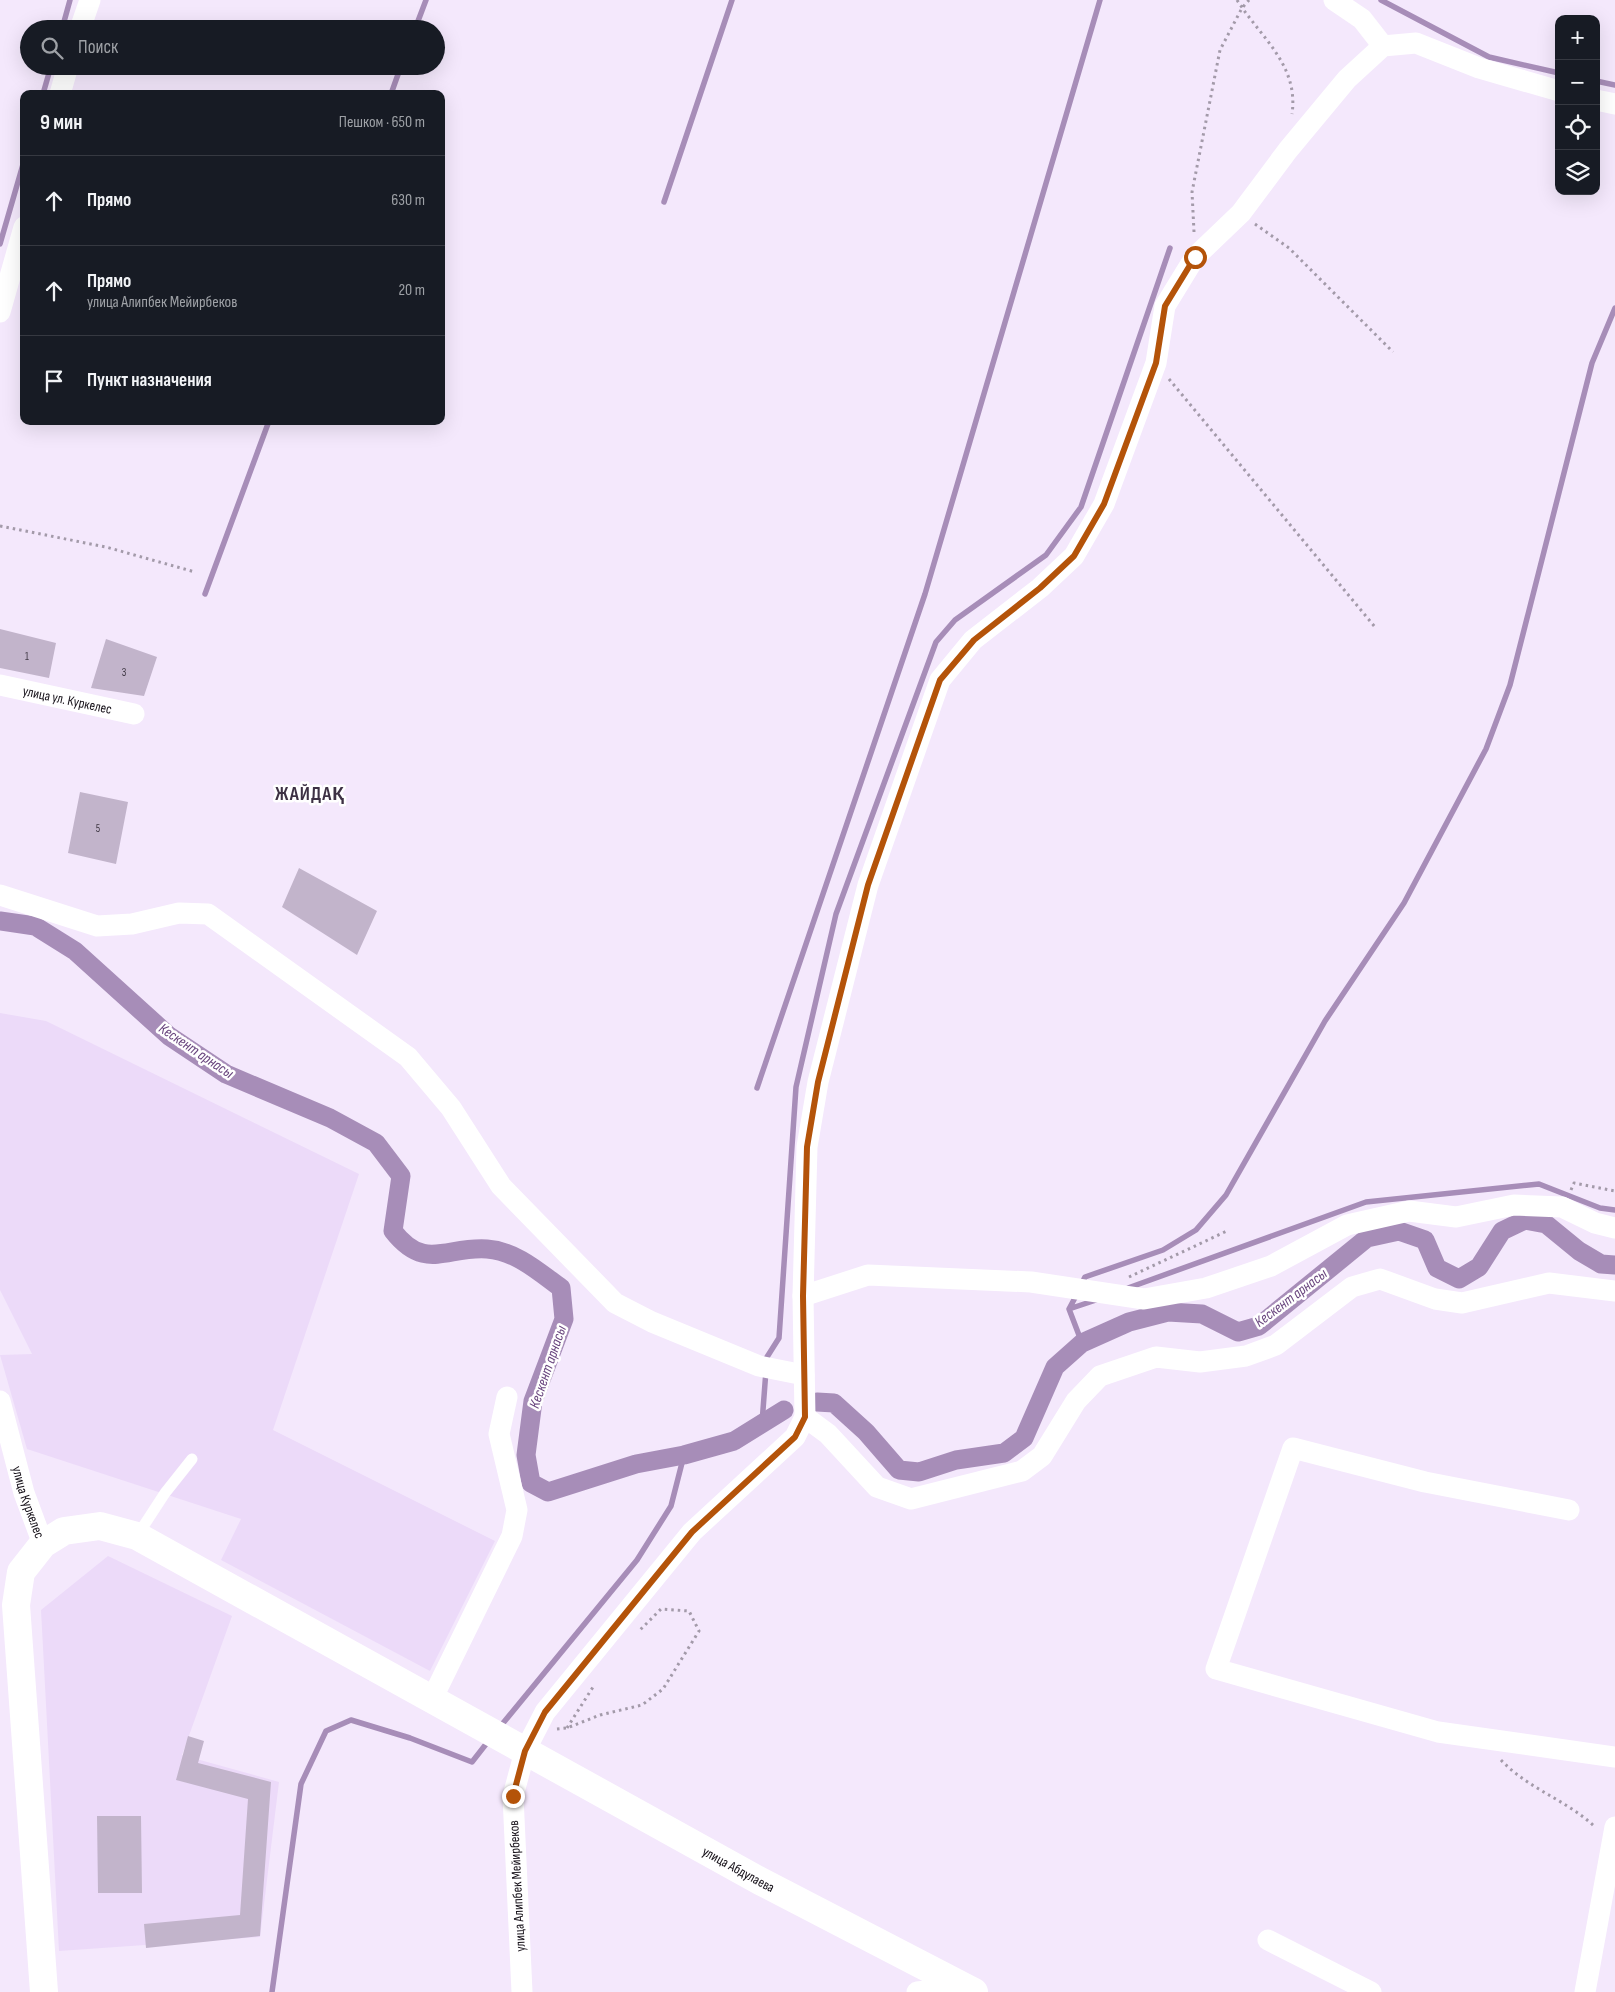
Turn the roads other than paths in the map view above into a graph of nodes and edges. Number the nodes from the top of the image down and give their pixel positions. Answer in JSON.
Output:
{"nodes":[{"id":1,"x":90,"y":0,"type":"edge"},
{"id":2,"x":1334,"y":0,"type":"edge"},
{"id":3,"x":83,"y":20,"type":"edge"},
{"id":4,"x":1384,"y":46,"type":"junction"},
{"id":5,"x":65,"y":75,"type":"edge"},
{"id":6,"x":61,"y":90,"type":"edge"},
{"id":7,"x":1555,"y":91,"type":"edge"},
{"id":8,"x":1600,"y":101,"type":"edge"},
{"id":9,"x":1615,"y":104,"type":"edge"},
{"id":10,"x":20,"y":240,"type":"edge"},
{"id":11,"x":0,"y":312,"type":"edge"},
{"id":12,"x":0,"y":685,"type":"edge"},
{"id":13,"x":134,"y":714,"type":"dead end"},
{"id":14,"x":0,"y":895,"type":"edge"},
{"id":15,"x":1615,"y":1228,"type":"edge"},
{"id":16,"x":1615,"y":1291,"type":"edge"},
{"id":17,"x":803,"y":1296,"type":"junction"},
{"id":18,"x":804,"y":1375,"type":"junction"},
{"id":19,"x":507,"y":1397,"type":"dead end"},
{"id":20,"x":0,"y":1401,"type":"edge"},
{"id":21,"x":805,"y":1417,"type":"junction"},
{"id":22,"x":192,"y":1459,"type":"dead end"},
{"id":23,"x":1569,"y":1510,"type":"dead end"},
{"id":24,"x":137,"y":1536,"type":"junction"},
{"id":25,"x":43,"y":1544,"type":"junction"},
{"id":26,"x":432,"y":1699,"type":"junction"},
{"id":27,"x":521,"y":1741,"type":"junction"},
{"id":28,"x":1615,"y":1757,"type":"edge"},
{"id":29,"x":1614,"y":1835,"type":"edge"},
{"id":30,"x":1268,"y":1940,"type":"dead end"},
{"id":31,"x":969,"y":1990,"type":"edge"},
{"id":32,"x":44,"y":1992,"type":"edge"},
{"id":33,"x":522,"y":1992,"type":"edge"},
{"id":34,"x":917,"y":1992,"type":"edge"},
{"id":35,"x":1371,"y":1992,"type":"edge"},
{"id":36,"x":1586,"y":1992,"type":"edge"}],
"edges":[{"from":1,"to":3,"type":"street"},
{"from":2,"to":4,"type":"street"},
{"from":4,"to":7,"type":"street"},
{"from":4,"to":17,"type":"street"},
{"from":5,"to":6,"type":"street"},
{"from":8,"to":9,"type":"street"},
{"from":10,"to":11,"type":"street"},
{"from":12,"to":13,"type":"street","name":"улица ул. Куркелес"},
{"from":14,"to":18,"type":"street"},
{"from":15,"to":17,"type":"street"},
{"from":16,"to":21,"type":"street"},
{"from":17,"to":18,"type":"street"},
{"from":18,"to":21,"type":"street"},
{"from":19,"to":26,"type":"street"},
{"from":20,"to":25,"type":"street","name":"улица Куркелес"},
{"from":21,"to":27,"type":"street","name":"улица Алипбек Мейирбеков"},
{"from":22,"to":24,"type":"lane"},
{"from":23,"to":28,"type":"street"},
{"from":24,"to":25,"type":"main road","name":"улица Абдулаева"},
{"from":24,"to":26,"type":"main road","name":"улица Абдулаева"},
{"from":25,"to":32,"type":"main road"},
{"from":26,"to":27,"type":"main road","name":"улица Абдулаева"},
{"from":27,"to":31,"type":"main road","name":"улица Абдулаева"},
{"from":27,"to":33,"type":"street","name":"улица Алипбек Мейирбеков"},
{"from":29,"to":36,"type":"street"},
{"from":30,"to":35,"type":"street"},
{"from":31,"to":34,"type":"street"}]}
